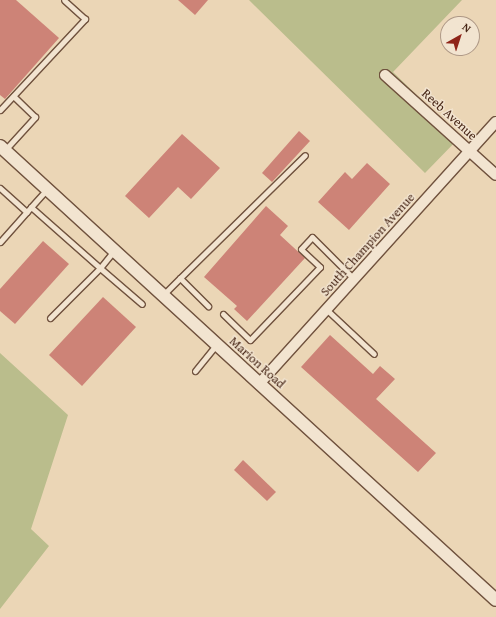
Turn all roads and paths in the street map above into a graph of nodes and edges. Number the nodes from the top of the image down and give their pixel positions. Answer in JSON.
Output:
{"nodes":[{"id":1,"x":64,"y":0,"type":"edge"},
{"id":2,"x":385,"y":75,"type":"dead end"},
{"id":3,"x":13,"y":96,"type":"junction"},
{"id":4,"x":0,"y":110,"type":"edge"},
{"id":5,"x":496,"y":122,"type":"edge"},
{"id":6,"x":2,"y":148,"type":"edge"},
{"id":7,"x":470,"y":151,"type":"junction"},
{"id":8,"x":305,"y":154,"type":"dead end"},
{"id":9,"x":496,"y":176,"type":"edge"},
{"id":10,"x":0,"y":188,"type":"edge"},
{"id":11,"x":47,"y":189,"type":"junction"},
{"id":12,"x":32,"y":207,"type":"junction"},
{"id":13,"x":27,"y":212,"type":"junction"},
{"id":14,"x":0,"y":242,"type":"edge"},
{"id":15,"x":114,"y":251,"type":"junction"},
{"id":16,"x":100,"y":268,"type":"junction"},
{"id":17,"x":180,"y":278,"type":"junction"},
{"id":18,"x":354,"y":279,"type":"junction"},
{"id":19,"x":162,"y":296,"type":"junction"},
{"id":20,"x":142,"y":304,"type":"dead end"},
{"id":21,"x":208,"y":306,"type":"dead end"},
{"id":22,"x":327,"y":310,"type":"junction"},
{"id":23,"x":223,"y":314,"type":"dead end"},
{"id":24,"x":50,"y":318,"type":"dead end"},
{"id":25,"x":216,"y":345,"type":"junction"},
{"id":26,"x":374,"y":354,"type":"dead end"},
{"id":27,"x":195,"y":371,"type":"dead end"},
{"id":28,"x":259,"y":384,"type":"junction"},
{"id":29,"x":496,"y":600,"type":"edge"}],
"edges":[{"from":1,"to":3,"type":"lane"},
{"from":2,"to":7,"type":"street","name":"Reeb Avenue"},
{"from":3,"to":4,"type":"lane"},
{"from":3,"to":6,"type":"lane"},
{"from":5,"to":7,"type":"street","name":"South Champion Avenue"},
{"from":6,"to":11,"type":"street","name":"Marion Road"},
{"from":7,"to":9,"type":"street","name":"Reeb Avenue"},
{"from":7,"to":18,"type":"street","name":"South Champion Avenue"},
{"from":8,"to":17,"type":"lane"},
{"from":10,"to":13,"type":"lane"},
{"from":11,"to":12,"type":"lane"},
{"from":11,"to":15,"type":"street","name":"Marion Road"},
{"from":12,"to":13,"type":"lane"},
{"from":12,"to":16,"type":"lane"},
{"from":13,"to":14,"type":"lane"},
{"from":15,"to":16,"type":"lane"},
{"from":15,"to":19,"type":"street","name":"Marion Road"},
{"from":16,"to":20,"type":"lane"},
{"from":16,"to":24,"type":"lane"},
{"from":17,"to":19,"type":"lane"},
{"from":17,"to":21,"type":"lane"},
{"from":18,"to":22,"type":"street","name":"South Champion Avenue"},
{"from":18,"to":23,"type":"lane"},
{"from":19,"to":25,"type":"street","name":"Marion Road"},
{"from":22,"to":26,"type":"lane"},
{"from":22,"to":28,"type":"street","name":"South Champion Avenue"},
{"from":25,"to":27,"type":"lane"},
{"from":25,"to":28,"type":"street","name":"Marion Road"},
{"from":28,"to":29,"type":"street","name":"Marion Road"}]}
